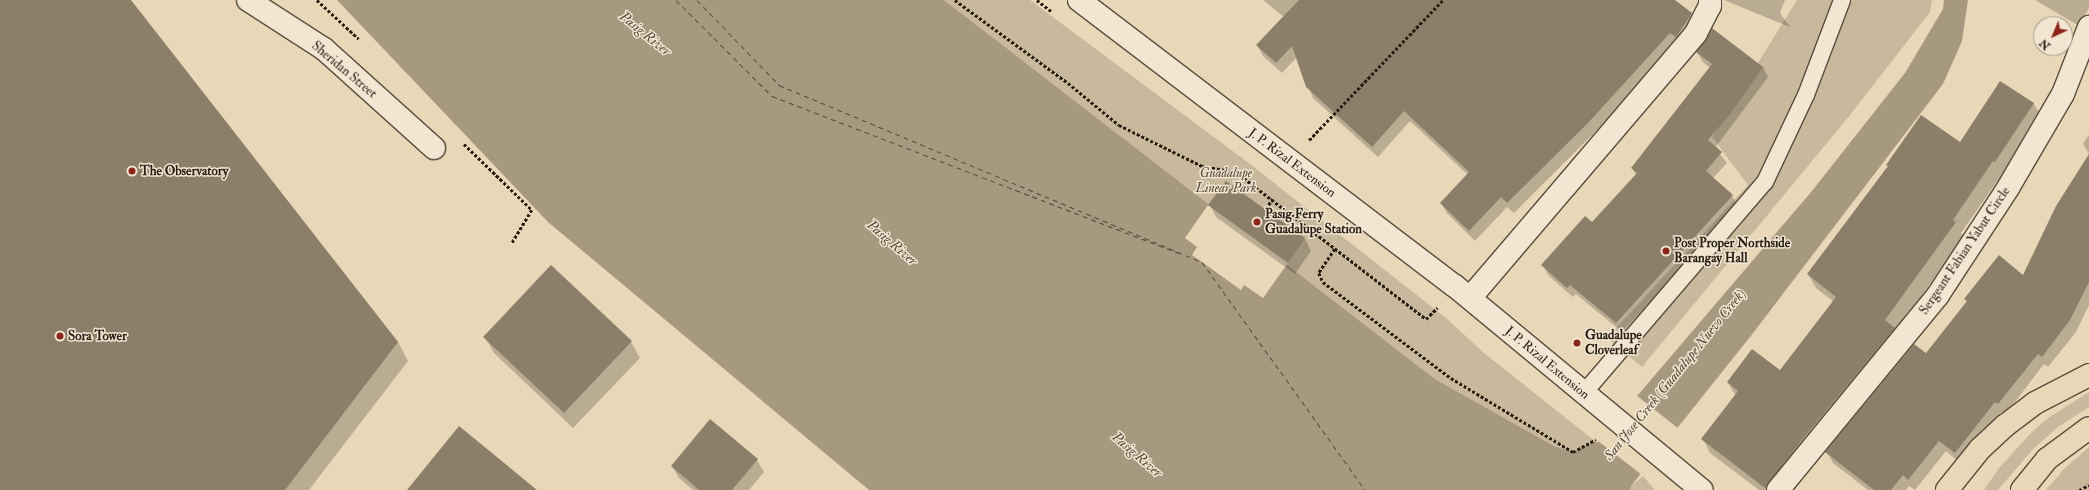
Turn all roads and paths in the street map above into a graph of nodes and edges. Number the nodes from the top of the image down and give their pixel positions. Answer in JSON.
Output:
{"nodes":[{"id":1,"x":248,"y":0,"type":"edge"},
{"id":2,"x":955,"y":0,"type":"edge"},
{"id":3,"x":1079,"y":0,"type":"edge"},
{"id":4,"x":1443,"y":0,"type":"edge"},
{"id":5,"x":1710,"y":0,"type":"edge"},
{"id":6,"x":1842,"y":0,"type":"edge"},
{"id":7,"x":2089,"y":27,"type":"edge"},
{"id":8,"x":434,"y":148,"type":"joint"},
{"id":9,"x":1290,"y":161,"type":"junction"},
{"id":10,"x":1272,"y":199,"type":"junction"},
{"id":11,"x":1266,"y":209,"type":"dead end"},
{"id":12,"x":512,"y":243,"type":"dead end"},
{"id":13,"x":1335,"y":249,"type":"junction"},
{"id":14,"x":1463,"y":292,"type":"junction"},
{"id":15,"x":2089,"y":375,"type":"edge"},
{"id":16,"x":1583,"y":394,"type":"junction"},
{"id":17,"x":1612,"y":416,"type":"junction"},
{"id":18,"x":2089,"y":428,"type":"edge"},
{"id":19,"x":2089,"y":485,"type":"edge"},
{"id":20,"x":1702,"y":490,"type":"edge"},
{"id":21,"x":1778,"y":490,"type":"edge"},
{"id":22,"x":1947,"y":490,"type":"edge"},
{"id":23,"x":2022,"y":490,"type":"edge"},
{"id":24,"x":2079,"y":490,"type":"edge"}],
"edges":[{"from":1,"to":8,"type":"street","name":"Sheridan Street"},
{"from":2,"to":10,"type":"path"},
{"from":3,"to":9,"type":"street","name":"J. P. Rizal Extension"},
{"from":4,"to":9,"type":"path"},
{"from":5,"to":14,"type":"street"},
{"from":6,"to":16,"type":"lane"},
{"from":7,"to":21,"type":"street","name":"Sergeant Fabian Yabut Circle"},
{"from":8,"to":12,"type":"path"},
{"from":9,"to":14,"type":"street","name":"J. P. Rizal Extension"},
{"from":10,"to":11,"type":"path"},
{"from":10,"to":13,"type":"path"},
{"from":13,"to":14,"type":"path"},
{"from":13,"to":17,"type":"path"},
{"from":14,"to":16,"type":"street","name":"J. P. Rizal Extension"},
{"from":15,"to":22,"type":"highway"},
{"from":16,"to":17,"type":"street","name":"J. P. Rizal Extension"},
{"from":17,"to":20,"type":"street","name":"J. P. Rizal Extension"},
{"from":18,"to":23,"type":"highway"},
{"from":19,"to":24,"type":"path"}]}
